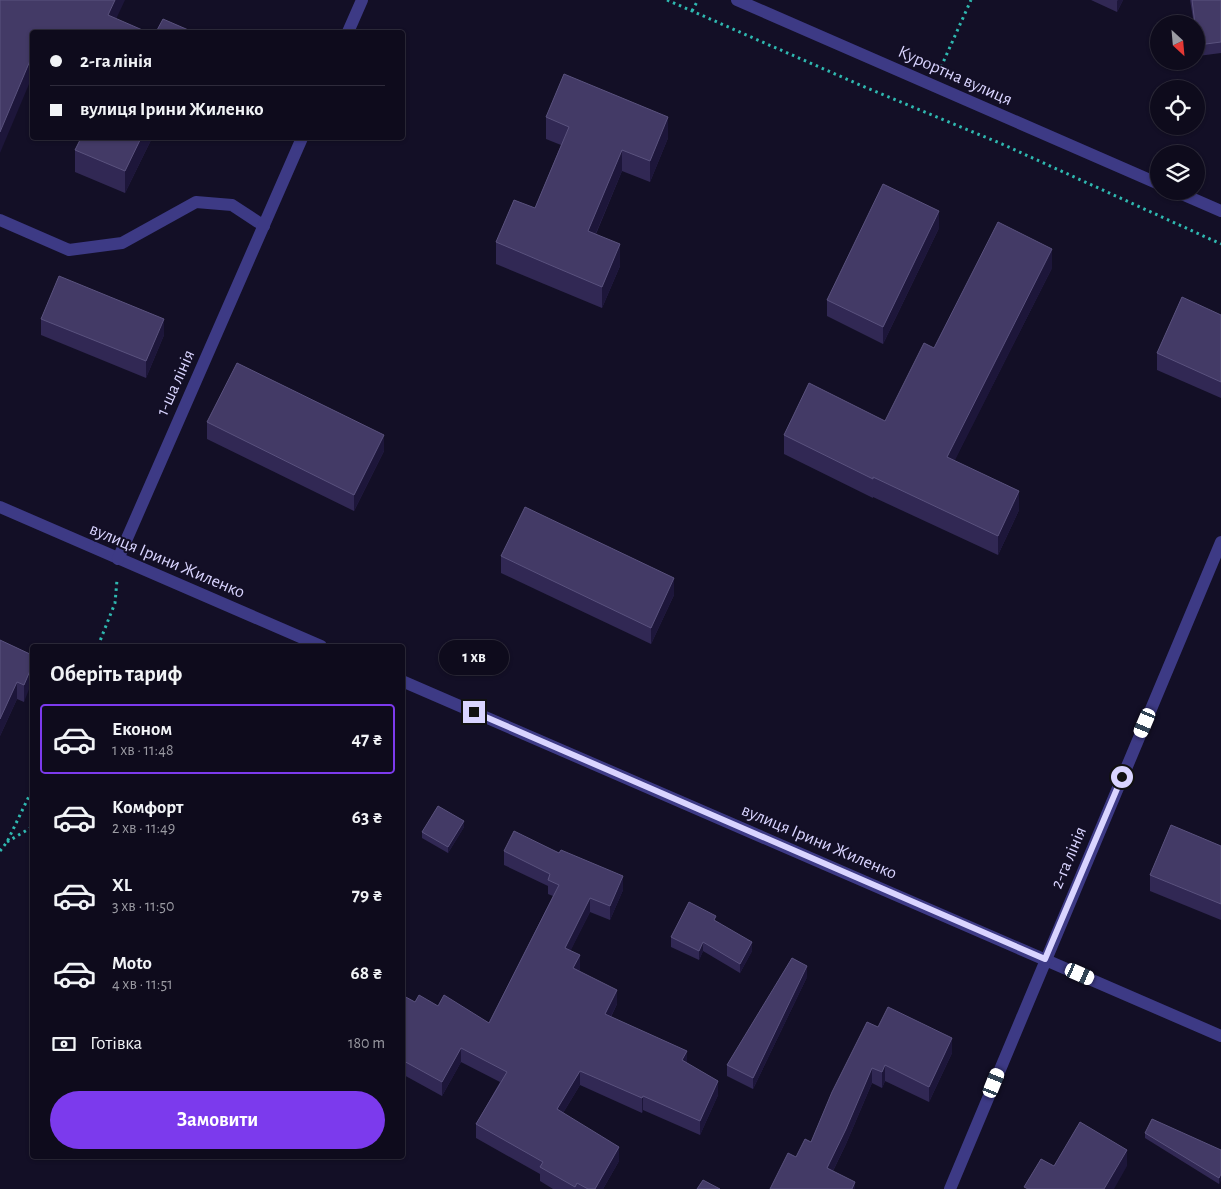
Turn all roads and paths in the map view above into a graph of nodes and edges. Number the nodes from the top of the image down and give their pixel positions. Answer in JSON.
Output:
{"nodes":[{"id":1,"x":362,"y":0,"type":"edge"},
{"id":2,"x":667,"y":0,"type":"edge"},
{"id":3,"x":698,"y":0,"type":"edge"},
{"id":4,"x":737,"y":0,"type":"edge"},
{"id":5,"x":971,"y":0,"type":"edge"},
{"id":6,"x":692,"y":11,"type":"junction"},
{"id":7,"x":349,"y":30,"type":"edge"},
{"id":8,"x":932,"y":86,"type":"junction"},
{"id":9,"x":301,"y":140,"type":"edge"},
{"id":10,"x":1150,"y":180,"type":"edge"},
{"id":11,"x":1196,"y":200,"type":"edge"},
{"id":12,"x":1221,"y":211,"type":"edge"},
{"id":13,"x":0,"y":220,"type":"edge"},
{"id":14,"x":264,"y":226,"type":"junction"},
{"id":15,"x":1221,"y":244,"type":"edge"},
{"id":16,"x":0,"y":507,"type":"edge"},
{"id":17,"x":1221,"y":542,"type":"edge"},
{"id":18,"x":118,"y":559,"type":"junction"},
{"id":19,"x":99,"y":644,"type":"edge"},
{"id":20,"x":316,"y":644,"type":"edge"},
{"id":21,"x":405,"y":683,"type":"edge"},
{"id":22,"x":30,"y":794,"type":"edge"},
{"id":23,"x":30,"y":828,"type":"edge"},
{"id":24,"x":7,"y":842,"type":"junction"},
{"id":25,"x":0,"y":851,"type":"edge"},
{"id":26,"x":1045,"y":959,"type":"junction"},
{"id":27,"x":1221,"y":1036,"type":"edge"},
{"id":28,"x":950,"y":1189,"type":"edge"}],
"edges":[{"from":1,"to":7,"type":"street"},
{"from":2,"to":6,"type":"path"},
{"from":3,"to":6,"type":"path"},
{"from":4,"to":8,"type":"street","name":"Курортна вулиця"},
{"from":5,"to":8,"type":"path"},
{"from":6,"to":15,"type":"path"},
{"from":8,"to":10,"type":"street","name":"Курортна вулиця"},
{"from":9,"to":14,"type":"street","name":"1-ша лінія"},
{"from":11,"to":12,"type":"street"},
{"from":13,"to":14,"type":"street"},
{"from":14,"to":18,"type":"street","name":"1-ша лінія"},
{"from":16,"to":18,"type":"street","name":"вулиця Ірини Жиленко"},
{"from":17,"to":26,"type":"street","name":"2-га лінія"},
{"from":18,"to":19,"type":"path"},
{"from":18,"to":20,"type":"street","name":"вулиця Ірини Жиленко"},
{"from":21,"to":26,"type":"street","name":"вулиця Ірини Жиленко"},
{"from":22,"to":24,"type":"path"},
{"from":23,"to":24,"type":"path"},
{"from":24,"to":25,"type":"path"},
{"from":26,"to":27,"type":"street","name":"вулиця Ірини Жиленко"},
{"from":26,"to":28,"type":"street","name":"2-га лінія"}]}
